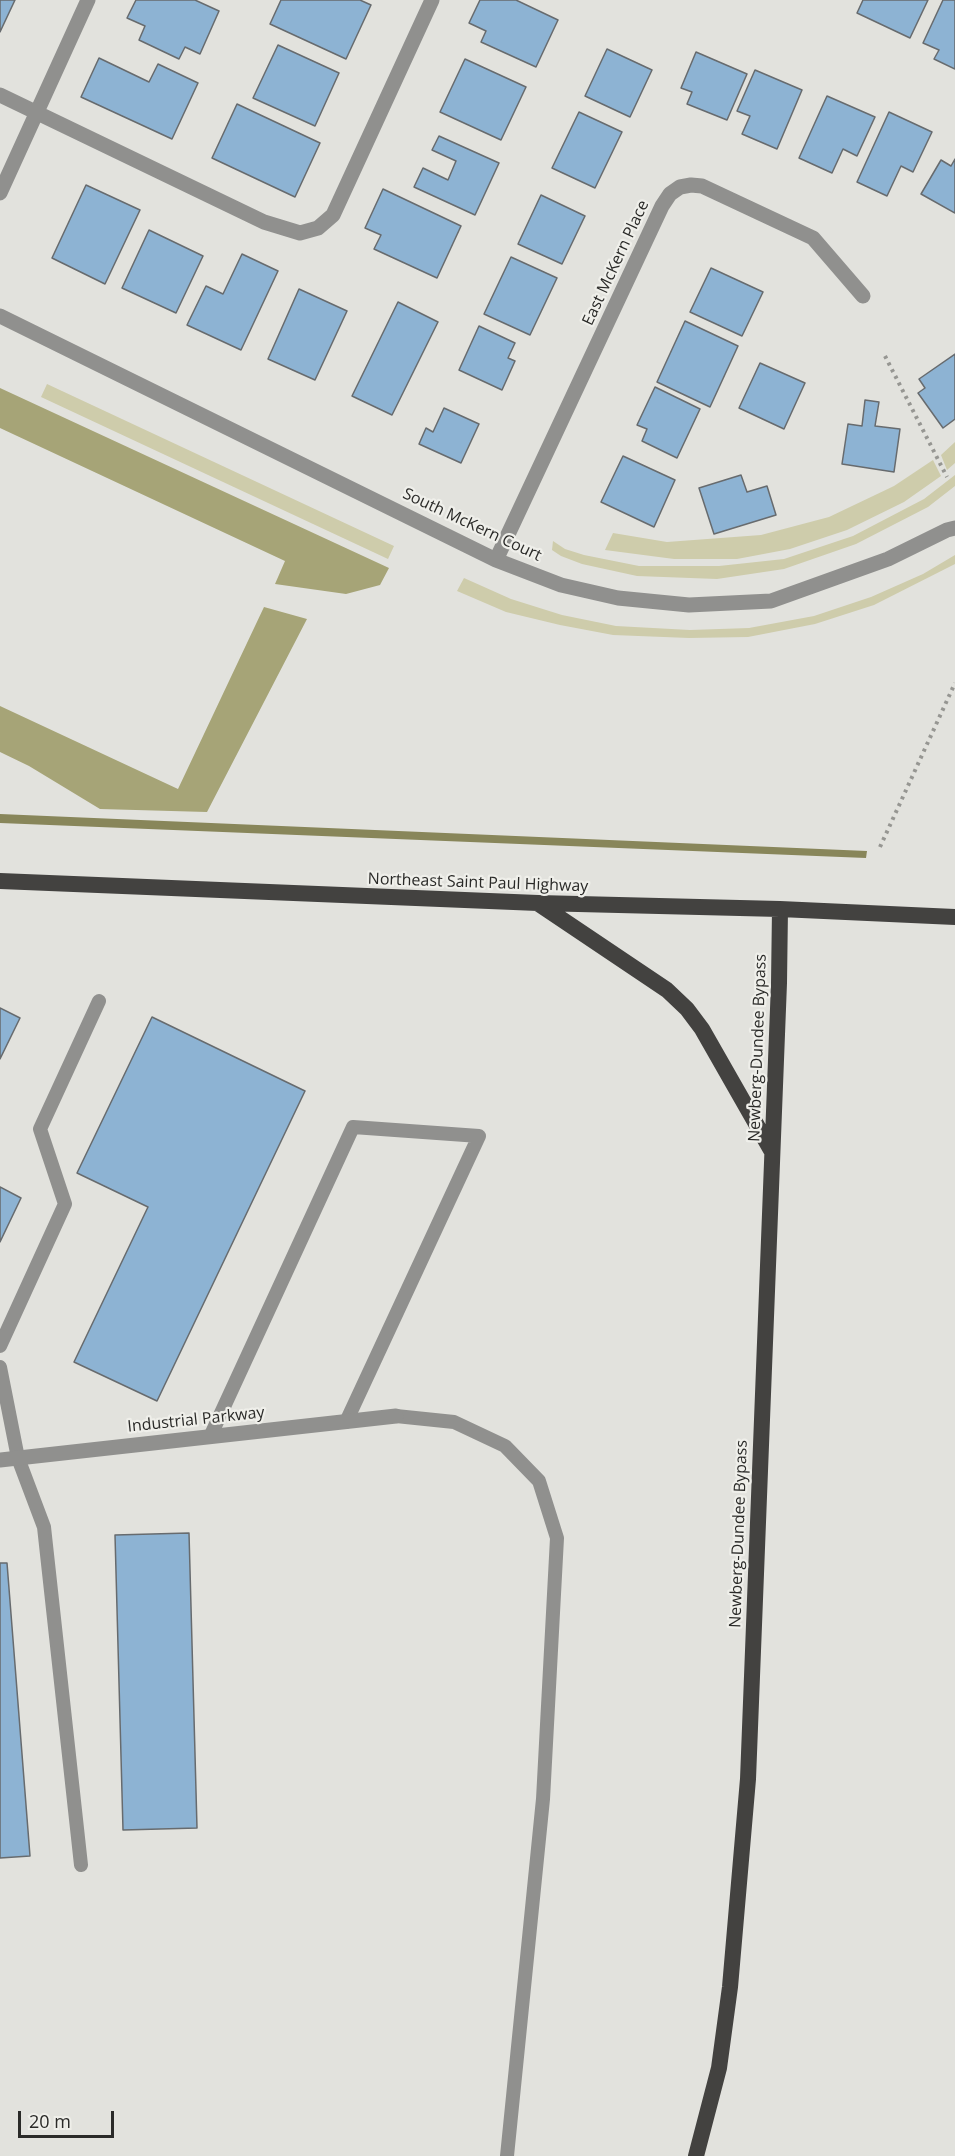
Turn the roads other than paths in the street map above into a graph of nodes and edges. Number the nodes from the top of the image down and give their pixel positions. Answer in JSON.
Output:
{"nodes":[{"id":1,"x":88,"y":0,"type":"edge"},
{"id":2,"x":432,"y":0,"type":"edge"},
{"id":3,"x":0,"y":95,"type":"edge"},
{"id":4,"x":37,"y":112,"type":"junction"},
{"id":5,"x":0,"y":193,"type":"edge"},
{"id":6,"x":863,"y":296,"type":"dead end"},
{"id":7,"x":0,"y":316,"type":"edge"},
{"id":8,"x":955,"y":528,"type":"edge"},
{"id":9,"x":496,"y":560,"type":"junction"},
{"id":10,"x":0,"y":881,"type":"edge"},
{"id":11,"x":538,"y":903,"type":"junction"},
{"id":12,"x":780,"y":909,"type":"junction"},
{"id":13,"x":955,"y":917,"type":"edge"},
{"id":14,"x":99,"y":1001,"type":"dead end"},
{"id":15,"x":772,"y":1151,"type":"junction"},
{"id":16,"x":0,"y":1346,"type":"edge"},
{"id":17,"x":0,"y":1367,"type":"edge"},
{"id":18,"x":396,"y":1416,"type":"joint"},
{"id":19,"x":346,"y":1422,"type":"junction"},
{"id":20,"x":210,"y":1437,"type":"junction"},
{"id":21,"x":18,"y":1458,"type":"junction"},
{"id":22,"x":0,"y":1460,"type":"edge"},
{"id":23,"x":81,"y":1865,"type":"dead end"},
{"id":24,"x":507,"y":2156,"type":"edge"},
{"id":25,"x":696,"y":2156,"type":"edge"}],
"edges":[{"from":1,"to":4,"type":"street"},
{"from":2,"to":4,"type":"street"},
{"from":3,"to":4,"type":"street"},
{"from":4,"to":5,"type":"street"},
{"from":6,"to":9,"type":"street","name":"East McKern Place"},
{"from":7,"to":9,"type":"street","name":"South McKern Court"},
{"from":8,"to":9,"type":"street","name":"South McKern Court"},
{"from":10,"to":11,"type":"highway","name":"Northeast Saint Paul Highway"},
{"from":11,"to":12,"type":"highway","name":"Northeast Saint Paul Highway"},
{"from":11,"to":15,"type":"highway"},
{"from":12,"to":13,"type":"highway","name":"Northeast Saint Paul Highway"},
{"from":12,"to":15,"type":"highway","name":"Newberg-Dundee Bypass"},
{"from":14,"to":16,"type":"lane"},
{"from":15,"to":25,"type":"highway","name":"Newberg-Dundee Bypass"},
{"from":17,"to":21,"type":"lane"},
{"from":18,"to":19,"type":"street","name":"Industrial Parkway"},
{"from":18,"to":24,"type":"lane"},
{"from":19,"to":20,"type":"street","name":"Industrial Parkway"},
{"from":19,"to":20,"type":"lane"},
{"from":20,"to":21,"type":"street","name":"Industrial Parkway"},
{"from":21,"to":22,"type":"street","name":"Industrial Parkway"},
{"from":21,"to":23,"type":"lane"}]}
